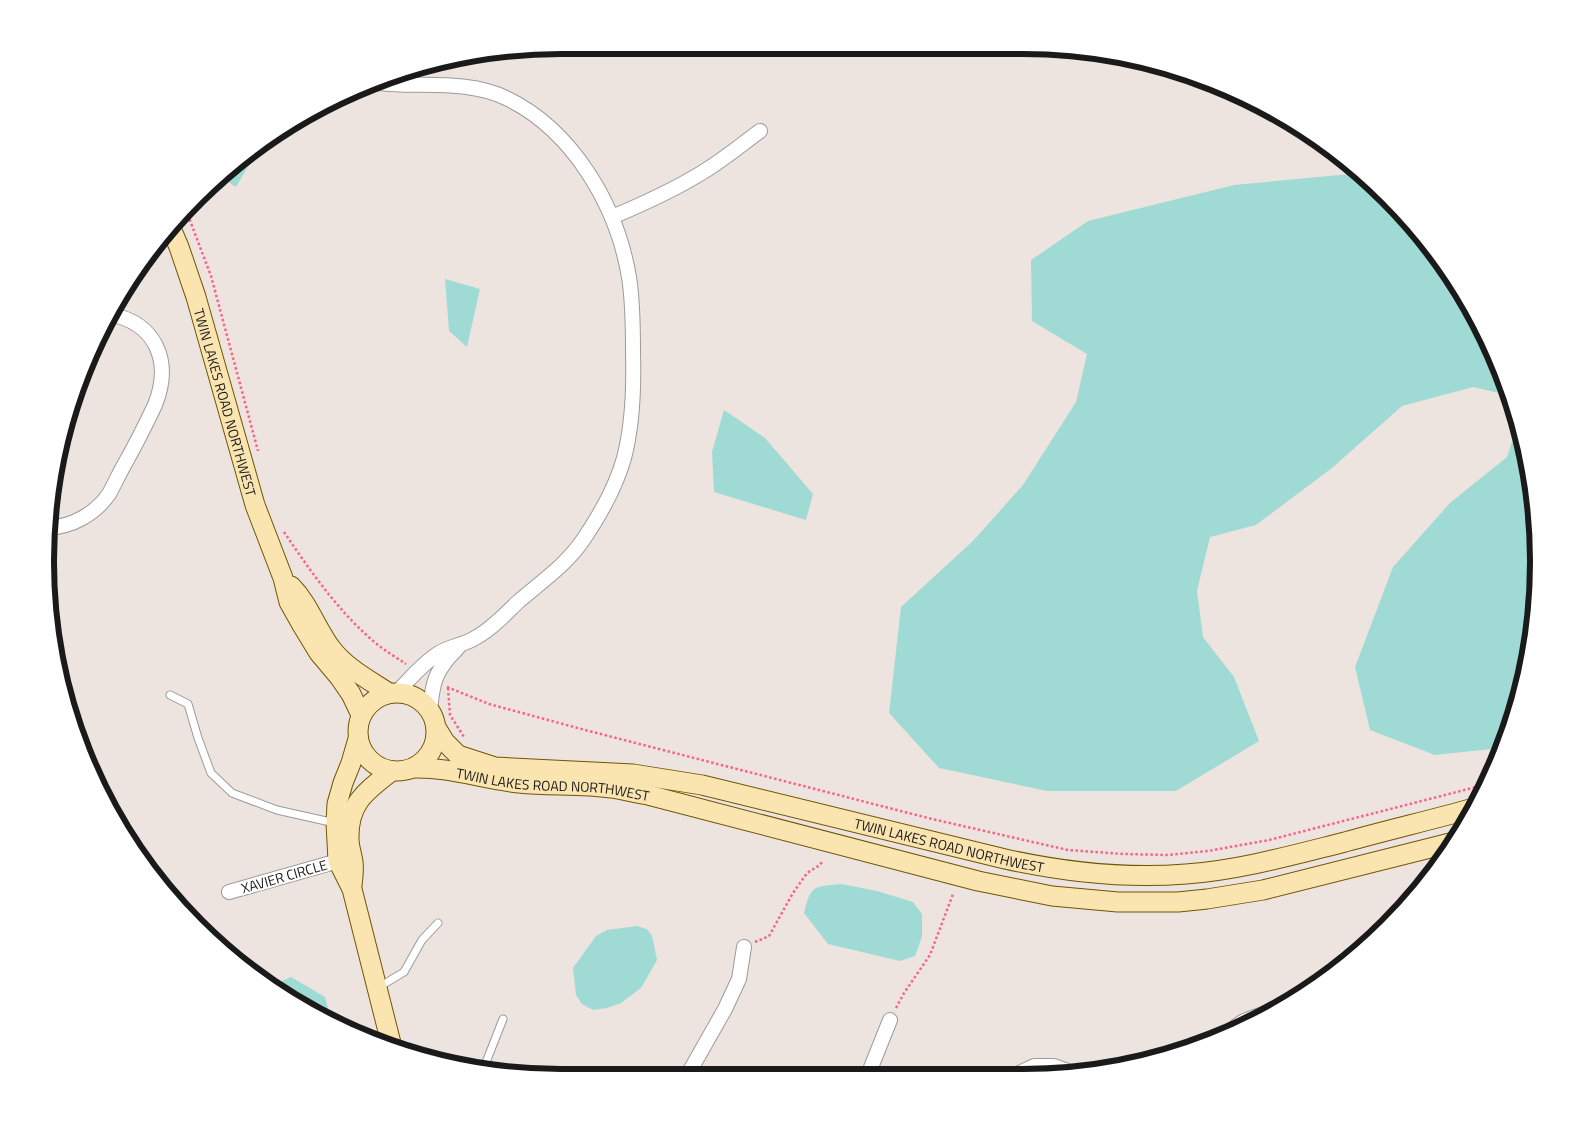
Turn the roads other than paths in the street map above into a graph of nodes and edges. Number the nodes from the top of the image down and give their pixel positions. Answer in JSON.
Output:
{"nodes":[{"id":1,"x":388,"y":85,"type":"edge"},
{"id":2,"x":760,"y":131,"type":"dead end"},
{"id":3,"x":612,"y":217,"type":"junction"},
{"id":4,"x":174,"y":235,"type":"edge"},
{"id":5,"x":118,"y":316,"type":"edge"},
{"id":6,"x":55,"y":527,"type":"edge"},
{"id":7,"x":283,"y":578,"type":"junction"},
{"id":8,"x":460,"y":645,"type":"junction"},
{"id":9,"x":393,"y":693,"type":"junction"},
{"id":10,"x":170,"y":695,"type":"dead end"},
{"id":11,"x":430,"y":710,"type":"junction"},
{"id":12,"x":361,"y":715,"type":"junction"},
{"id":13,"x":437,"y":729,"type":"junction"},
{"id":14,"x":358,"y":739,"type":"junction"},
{"id":15,"x":413,"y":768,"type":"junction"},
{"id":16,"x":392,"y":771,"type":"junction"},
{"id":17,"x":1465,"y":810,"type":"edge"},
{"id":18,"x":336,"y":823,"type":"junction"},
{"id":19,"x":1445,"y":844,"type":"edge"},
{"id":20,"x":338,"y":861,"type":"junction"},
{"id":21,"x":352,"y":889,"type":"junction"},
{"id":22,"x":229,"y":892,"type":"dead end"},
{"id":23,"x":438,"y":923,"type":"dead end"},
{"id":24,"x":744,"y":947,"type":"road end"},
{"id":25,"x":377,"y":988,"type":"junction"},
{"id":26,"x":1253,"y":1014,"type":"edge"},
{"id":27,"x":503,"y":1019,"type":"dead end"},
{"id":28,"x":890,"y":1020,"type":"road end"},
{"id":29,"x":1235,"y":1023,"type":"edge"},
{"id":30,"x":390,"y":1039,"type":"edge"},
{"id":31,"x":486,"y":1063,"type":"edge"},
{"id":32,"x":1059,"y":1068,"type":"edge"},
{"id":33,"x":691,"y":1069,"type":"edge"},
{"id":34,"x":870,"y":1069,"type":"edge"},
{"id":35,"x":1028,"y":1069,"type":"edge"}],
"edges":[{"from":1,"to":3,"type":"street"},
{"from":2,"to":3,"type":"street"},
{"from":3,"to":8,"type":"street"},
{"from":4,"to":7,"type":"main road","name":"TWIN LAKES ROAD NORTHWEST"},
{"from":5,"to":6,"type":"street"},
{"from":7,"to":9,"type":"main road","name":"TWIN LAKES ROAD NORTHWEST"},
{"from":7,"to":12,"type":"main road","name":"TWIN LAKES ROAD NORTHWEST"},
{"from":8,"to":9,"type":"street"},
{"from":8,"to":11,"type":"street"},
{"from":9,"to":11,"type":"main road"},
{"from":9,"to":12,"type":"main road"},
{"from":10,"to":18,"type":"lane"},
{"from":11,"to":13,"type":"main road"},
{"from":12,"to":14,"type":"main road"},
{"from":13,"to":15,"type":"main road"},
{"from":13,"to":17,"type":"main road","name":"TWIN LAKES ROAD NORTHWEST"},
{"from":14,"to":16,"type":"main road"},
{"from":14,"to":18,"type":"main road"},
{"from":15,"to":16,"type":"main road"},
{"from":15,"to":19,"type":"main road","name":"TWIN LAKES ROAD NORTHWEST"},
{"from":16,"to":21,"type":"main road"},
{"from":18,"to":20,"type":"main road"},
{"from":20,"to":21,"type":"main road"},
{"from":20,"to":22,"type":"street","name":"XAVIER CIRCLE"},
{"from":21,"to":25,"type":"main road"},
{"from":23,"to":25,"type":"lane"},
{"from":24,"to":33,"type":"street"},
{"from":25,"to":30,"type":"main road"},
{"from":26,"to":29,"type":"lane"},
{"from":27,"to":31,"type":"lane"},
{"from":28,"to":34,"type":"street"},
{"from":32,"to":35,"type":"street"}]}
